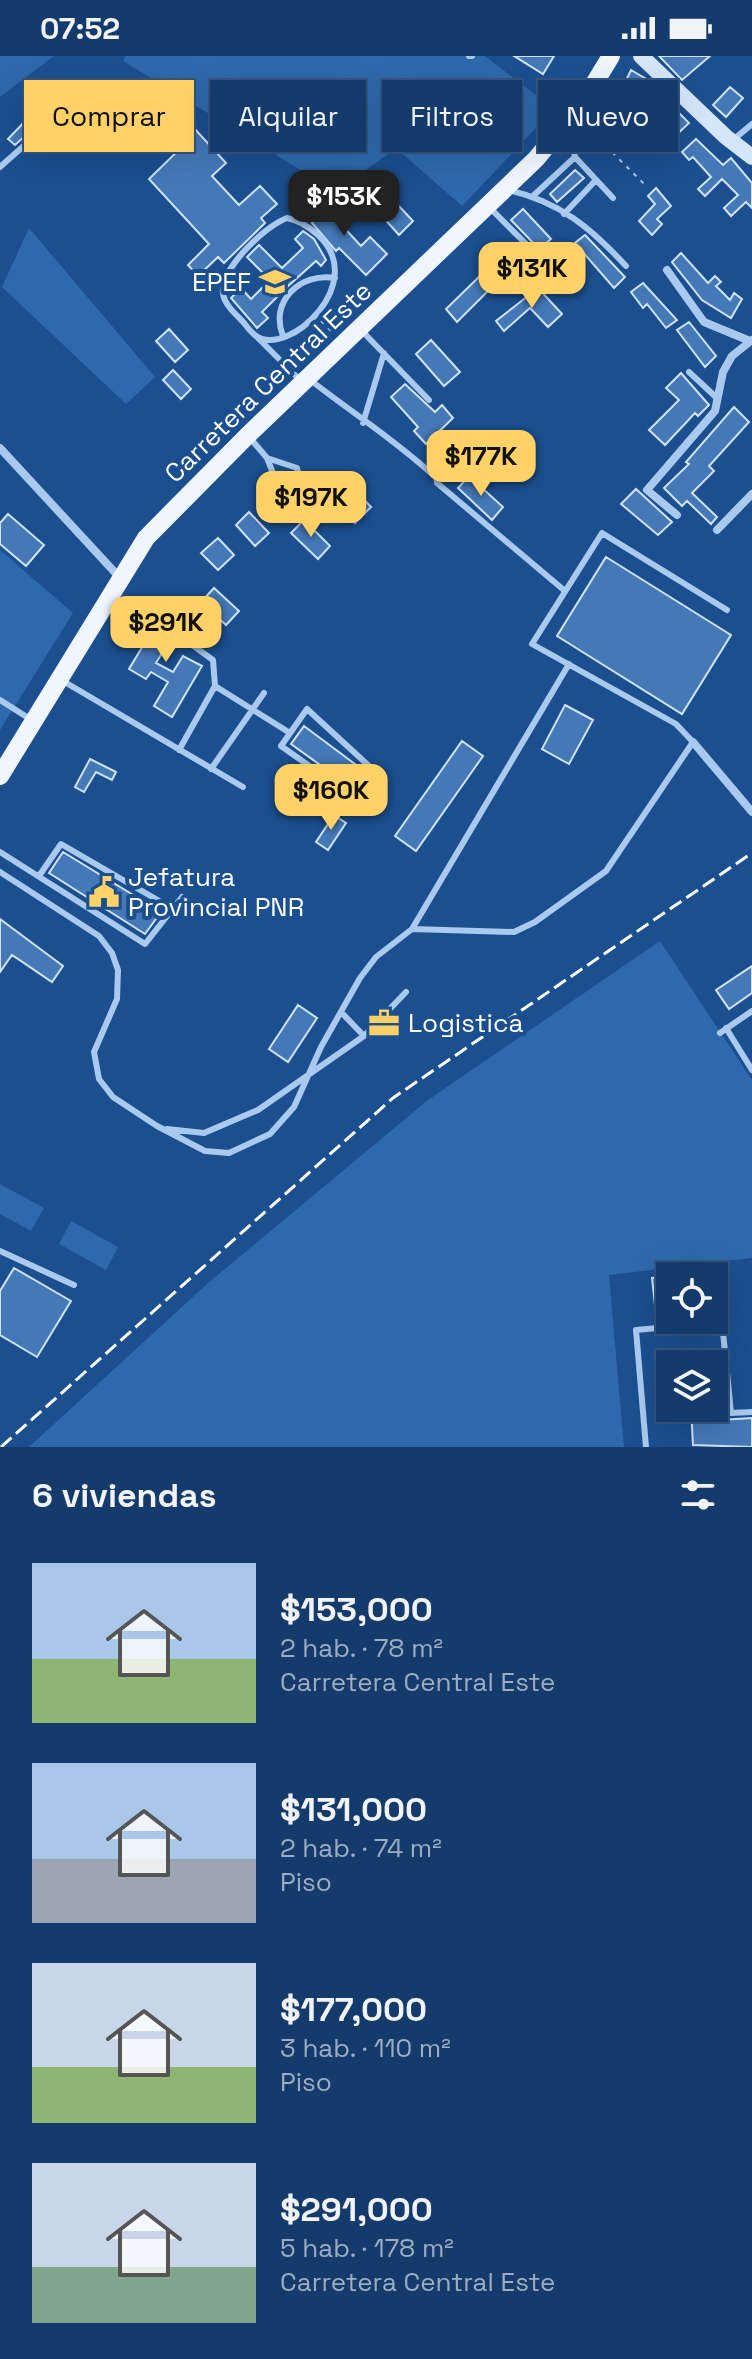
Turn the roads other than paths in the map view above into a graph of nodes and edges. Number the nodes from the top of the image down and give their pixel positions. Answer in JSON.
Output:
{"nodes":[{"id":1,"x":611,"y":56,"type":"edge"},
{"id":2,"x":641,"y":56,"type":"edge"},
{"id":3,"x":596,"y":80,"type":"edge"},
{"id":4,"x":752,"y":124,"type":"edge"},
{"id":5,"x":731,"y":141,"type":"junction"},
{"id":6,"x":24,"y":146,"type":"edge"},
{"id":7,"x":542,"y":152,"type":"edge"},
{"id":8,"x":574,"y":152,"type":"edge"},
{"id":9,"x":575,"y":157,"type":"junction"},
{"id":10,"x":752,"y":157,"type":"edge"},
{"id":11,"x":536,"y":159,"type":"junction"},
{"id":12,"x":0,"y":167,"type":"edge"},
{"id":13,"x":554,"y":176,"type":"junction"},
{"id":14,"x":596,"y":180,"type":"junction"},
{"id":15,"x":504,"y":189,"type":"junction"},
{"id":16,"x":533,"y":196,"type":"junction"},
{"id":17,"x":613,"y":198,"type":"dead end"},
{"id":18,"x":487,"y":206,"type":"junction"},
{"id":19,"x":564,"y":214,"type":"junction"},
{"id":20,"x":626,"y":266,"type":"dead end"},
{"id":21,"x":667,"y":270,"type":"dead end"},
{"id":22,"x":335,"y":278,"type":"junction"},
{"id":23,"x":565,"y":283,"type":"dead end"},
{"id":24,"x":361,"y":330,"type":"junction"},
{"id":25,"x":283,"y":336,"type":"junction"},
{"id":26,"x":257,"y":337,"type":"junction"},
{"id":27,"x":751,"y":340,"type":"edge"},
{"id":28,"x":384,"y":353,"type":"junction"},
{"id":29,"x":689,"y":372,"type":"dead end"},
{"id":30,"x":307,"y":381,"type":"junction"},
{"id":31,"x":718,"y":399,"type":"junction"},
{"id":32,"x":429,"y":400,"type":"dead end"},
{"id":33,"x":363,"y":423,"type":"junction"},
{"id":34,"x":248,"y":435,"type":"junction"},
{"id":35,"x":0,"y":448,"type":"edge"},
{"id":36,"x":448,"y":449,"type":"dead end"},
{"id":37,"x":267,"y":458,"type":"junction"},
{"id":38,"x":433,"y":475,"type":"junction"},
{"id":39,"x":752,"y":494,"type":"edge"},
{"id":40,"x":677,"y":515,"type":"dead end"},
{"id":41,"x":717,"y":530,"type":"dead end"},
{"id":42,"x":121,"y":579,"type":"junction"},
{"id":43,"x":565,"y":591,"type":"junction"},
{"id":44,"x":727,"y":610,"type":"dead end"},
{"id":45,"x":184,"y":639,"type":"dead end"},
{"id":46,"x":569,"y":664,"type":"junction"},
{"id":47,"x":60,"y":679,"type":"junction"},
{"id":48,"x":215,"y":686,"type":"junction"},
{"id":49,"x":264,"y":693,"type":"dead end"},
{"id":50,"x":0,"y":700,"type":"edge"},
{"id":51,"x":253,"y":710,"type":"junction"},
{"id":52,"x":33,"y":721,"type":"junction"},
{"id":53,"x":290,"y":733,"type":"junction"},
{"id":54,"x":693,"y":742,"type":"junction"},
{"id":55,"x":179,"y":750,"type":"junction"},
{"id":56,"x":211,"y":769,"type":"junction"},
{"id":57,"x":0,"y":776,"type":"edge"},
{"id":58,"x":243,"y":787,"type":"dead end"},
{"id":59,"x":752,"y":812,"type":"edge"},
{"id":60,"x":0,"y":852,"type":"edge"},
{"id":61,"x":0,"y":872,"type":"edge"},
{"id":62,"x":39,"y":876,"type":"junction"},
{"id":63,"x":182,"y":897,"type":"dead end"},
{"id":64,"x":173,"y":909,"type":"junction"},
{"id":65,"x":412,"y":929,"type":"junction"},
{"id":66,"x":406,"y":992,"type":"dead end"},
{"id":67,"x":752,"y":1011,"type":"edge"},
{"id":68,"x":341,"y":1012,"type":"junction"},
{"id":69,"x":364,"y":1036,"type":"junction"},
{"id":70,"x":752,"y":1070,"type":"edge"},
{"id":71,"x":308,"y":1076,"type":"junction"},
{"id":72,"x":163,"y":1129,"type":"junction"},
{"id":73,"x":0,"y":1251,"type":"edge"},
{"id":74,"x":74,"y":1285,"type":"dead end"},
{"id":75,"x":752,"y":1412,"type":"edge"},
{"id":76,"x":646,"y":1447,"type":"edge"}],
"edges":[{"from":1,"to":3,"type":"main road","name":"Carretera Central Este"},
{"from":2,"to":5,"type":"street"},
{"from":4,"to":5,"type":"lane"},
{"from":5,"to":10,"type":"street"},
{"from":6,"to":12,"type":"lane"},
{"from":7,"to":11,"type":"main road","name":"Carretera Central Este"},
{"from":8,"to":9,"type":"lane"},
{"from":9,"to":13,"type":"lane"},
{"from":9,"to":14,"type":"lane"},
{"from":11,"to":13,"type":"lane"},
{"from":11,"to":15,"type":"main road","name":"Carretera Central Este"},
{"from":13,"to":16,"type":"lane"},
{"from":14,"to":17,"type":"lane"},
{"from":14,"to":19,"type":"lane"},
{"from":15,"to":16,"type":"lane"},
{"from":15,"to":18,"type":"main road","name":"Carretera Central Este"},
{"from":16,"to":19,"type":"lane"},
{"from":18,"to":23,"type":"lane"},
{"from":18,"to":24,"type":"main road","name":"Carretera Central Este"},
{"from":19,"to":20,"type":"lane"},
{"from":21,"to":27,"type":"street"},
{"from":22,"to":25,"type":"lane"},
{"from":22,"to":25,"type":"lane"},
{"from":22,"to":26,"type":"lane"},
{"from":24,"to":28,"type":"lane"},
{"from":24,"to":30,"type":"main road","name":"Carretera Central Este"},
{"from":25,"to":26,"type":"lane"},
{"from":26,"to":30,"type":"lane"},
{"from":27,"to":31,"type":"street"},
{"from":28,"to":32,"type":"lane"},
{"from":28,"to":33,"type":"lane"},
{"from":29,"to":31,"type":"lane"},
{"from":30,"to":33,"type":"lane"},
{"from":30,"to":34,"type":"main road","name":"Carretera Central Este"},
{"from":31,"to":40,"type":"street"},
{"from":33,"to":38,"type":"lane"},
{"from":34,"to":37,"type":"lane"},
{"from":34,"to":42,"type":"main road","name":"Carretera Central Este"},
{"from":35,"to":42,"type":"street"},
{"from":36,"to":38,"type":"lane"},
{"from":37,"to":37,"type":"lane"},
{"from":38,"to":43,"type":"lane"},
{"from":39,"to":41,"type":"street"},
{"from":42,"to":47,"type":"main road","name":"Carretera Central Este"},
{"from":43,"to":44,"type":"lane"},
{"from":43,"to":46,"type":"lane"},
{"from":45,"to":48,"type":"lane"},
{"from":46,"to":54,"type":"lane"},
{"from":46,"to":65,"type":"lane"},
{"from":47,"to":52,"type":"main road","name":"Carretera Central Este"},
{"from":47,"to":55,"type":"lane"},
{"from":48,"to":51,"type":"lane"},
{"from":48,"to":55,"type":"lane"},
{"from":49,"to":51,"type":"lane"},
{"from":50,"to":52,"type":"lane"},
{"from":51,"to":53,"type":"lane"},
{"from":51,"to":56,"type":"lane"},
{"from":52,"to":57,"type":"main road","name":"Carretera Central Este"},
{"from":53,"to":53,"type":"lane"},
{"from":54,"to":59,"type":"street"},
{"from":54,"to":65,"type":"lane"},
{"from":55,"to":56,"type":"lane"},
{"from":56,"to":58,"type":"lane"},
{"from":60,"to":62,"type":"lane"},
{"from":61,"to":72,"type":"lane"},
{"from":62,"to":64,"type":"lane"},
{"from":62,"to":64,"type":"lane"},
{"from":63,"to":64,"type":"lane"},
{"from":65,"to":68,"type":"lane"},
{"from":66,"to":69,"type":"lane"},
{"from":67,"to":70,"type":"lane"},
{"from":68,"to":69,"type":"lane"},
{"from":68,"to":71,"type":"lane"},
{"from":69,"to":71,"type":"lane"},
{"from":71,"to":72,"type":"lane"},
{"from":71,"to":72,"type":"lane"},
{"from":73,"to":74,"type":"lane"},
{"from":75,"to":76,"type":"lane"}]}
